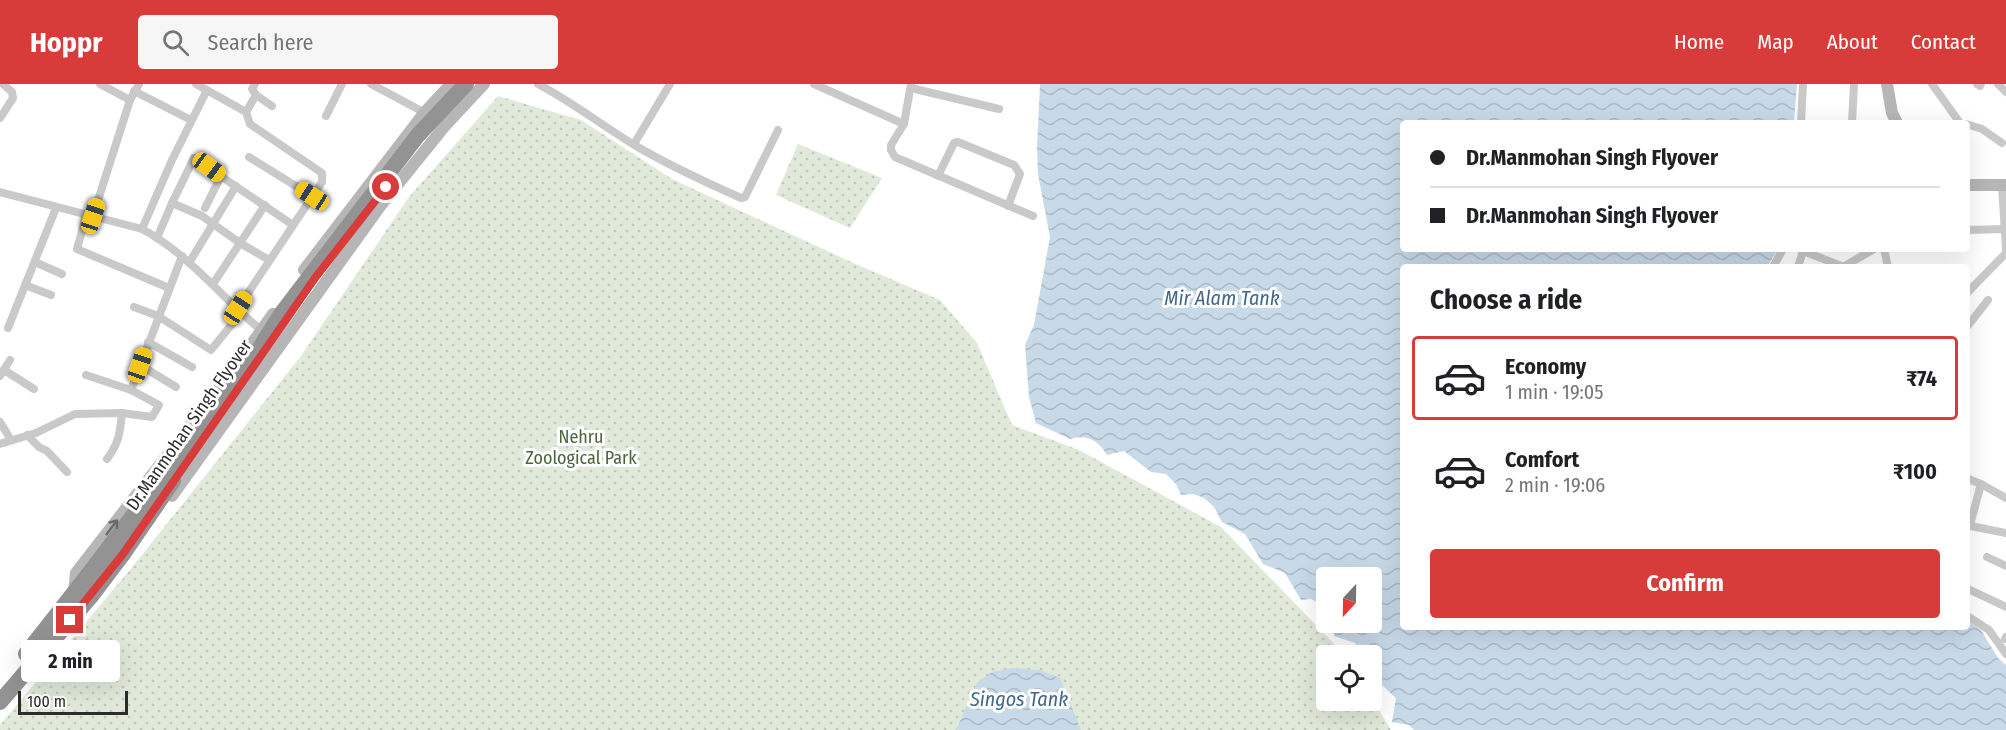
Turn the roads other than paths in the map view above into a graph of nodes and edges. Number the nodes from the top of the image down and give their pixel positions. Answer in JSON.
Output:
{"nodes":[{"id":1,"x":3,"y":84,"type":"edge"},
{"id":2,"x":100,"y":84,"type":"edge"},
{"id":3,"x":196,"y":84,"type":"edge"},
{"id":4,"x":342,"y":84,"type":"edge"},
{"id":5,"x":371,"y":84,"type":"edge"},
{"id":6,"x":451,"y":84,"type":"edge"},
{"id":7,"x":466,"y":84,"type":"edge"},
{"id":8,"x":474,"y":84,"type":"edge"},
{"id":9,"x":484,"y":84,"type":"edge"},
{"id":10,"x":538,"y":84,"type":"edge"},
{"id":11,"x":669,"y":84,"type":"edge"},
{"id":12,"x":814,"y":84,"type":"edge"},
{"id":13,"x":1803,"y":84,"type":"edge"},
{"id":14,"x":1854,"y":84,"type":"edge"},
{"id":15,"x":1887,"y":84,"type":"edge"},
{"id":16,"x":1932,"y":84,"type":"edge"},
{"id":17,"x":1998,"y":84,"type":"edge"},
{"id":18,"x":911,"y":86,"type":"edge"},
{"id":19,"x":252,"y":88,"type":"edge"},
{"id":20,"x":207,"y":90,"type":"junction"},
{"id":21,"x":134,"y":92,"type":"edge"},
{"id":22,"x":2006,"y":92,"type":"edge"},
{"id":23,"x":272,"y":106,"type":"dead end"},
{"id":24,"x":999,"y":109,"type":"dead end"},
{"id":25,"x":246,"y":112,"type":"junction"},
{"id":26,"x":425,"y":112,"type":"junction"},
{"id":27,"x":326,"y":116,"type":"dead end"},
{"id":28,"x":0,"y":118,"type":"edge"},
{"id":29,"x":191,"y":120,"type":"junction"},
{"id":30,"x":1801,"y":120,"type":"edge"},
{"id":31,"x":1852,"y":120,"type":"edge"},
{"id":32,"x":1893,"y":120,"type":"edge"},
{"id":33,"x":1960,"y":120,"type":"edge"},
{"id":34,"x":904,"y":124,"type":"junction"},
{"id":35,"x":1970,"y":125,"type":"edge"},
{"id":36,"x":444,"y":127,"type":"junction"},
{"id":37,"x":778,"y":130,"type":"dead end"},
{"id":38,"x":2002,"y":143,"type":"dead end"},
{"id":39,"x":634,"y":144,"type":"junction"},
{"id":40,"x":249,"y":157,"type":"dead end"},
{"id":41,"x":221,"y":176,"type":"junction"},
{"id":42,"x":938,"y":176,"type":"junction"},
{"id":43,"x":1970,"y":185,"type":"edge"},
{"id":44,"x":2004,"y":185,"type":"edge"},
{"id":45,"x":237,"y":186,"type":"junction"},
{"id":46,"x":0,"y":192,"type":"edge"},
{"id":47,"x":312,"y":196,"type":"junction"},
{"id":48,"x":172,"y":203,"type":"junction"},
{"id":49,"x":265,"y":205,"type":"junction"},
{"id":50,"x":1008,"y":206,"type":"junction"},
{"id":51,"x":56,"y":208,"type":"junction"},
{"id":52,"x":205,"y":208,"type":"dead end"},
{"id":53,"x":90,"y":216,"type":"junction"},
{"id":54,"x":1033,"y":216,"type":"dead end"},
{"id":55,"x":212,"y":222,"type":"junction"},
{"id":56,"x":292,"y":225,"type":"junction"},
{"id":57,"x":2005,"y":229,"type":"edge"},
{"id":58,"x":142,"y":230,"type":"junction"},
{"id":59,"x":1970,"y":230,"type":"edge"},
{"id":60,"x":157,"y":238,"type":"junction"},
{"id":61,"x":240,"y":243,"type":"junction"},
{"id":62,"x":2006,"y":251,"type":"edge"},
{"id":63,"x":1806,"y":252,"type":"edge"},
{"id":64,"x":1869,"y":252,"type":"edge"},
{"id":65,"x":182,"y":256,"type":"junction"},
{"id":66,"x":269,"y":260,"type":"junction"},
{"id":67,"x":35,"y":262,"type":"junction"},
{"id":68,"x":189,"y":263,"type":"junction"},
{"id":69,"x":1836,"y":264,"type":"edge"},
{"id":70,"x":1849,"y":264,"type":"edge"},
{"id":71,"x":62,"y":274,"type":"dead end"},
{"id":72,"x":213,"y":284,"type":"junction"},
{"id":73,"x":25,"y":285,"type":"junction"},
{"id":74,"x":169,"y":288,"type":"junction"},
{"id":75,"x":1970,"y":290,"type":"edge"},
{"id":76,"x":51,"y":295,"type":"dead end"},
{"id":77,"x":1988,"y":300,"type":"dead end"},
{"id":78,"x":134,"y":307,"type":"dead end"},
{"id":79,"x":239,"y":310,"type":"junction"},
{"id":80,"x":158,"y":316,"type":"junction"},
{"id":81,"x":1970,"y":323,"type":"edge"},
{"id":82,"x":8,"y":328,"type":"dead end"},
{"id":83,"x":261,"y":330,"type":"junction"},
{"id":84,"x":148,"y":342,"type":"junction"},
{"id":85,"x":10,"y":360,"type":"dead end"},
{"id":86,"x":140,"y":365,"type":"junction"},
{"id":87,"x":192,"y":367,"type":"dead end"},
{"id":88,"x":2,"y":373,"type":"edge"},
{"id":89,"x":86,"y":375,"type":"dead end"},
{"id":90,"x":228,"y":377,"type":"junction"},
{"id":91,"x":176,"y":387,"type":"dead end"},
{"id":92,"x":249,"y":388,"type":"junction"},
{"id":93,"x":34,"y":389,"type":"dead end"},
{"id":94,"x":131,"y":390,"type":"junction"},
{"id":95,"x":122,"y":413,"type":"junction"},
{"id":96,"x":0,"y":422,"type":"edge"},
{"id":97,"x":27,"y":435,"type":"junction"},
{"id":98,"x":10,"y":440,"type":"junction"},
{"id":99,"x":0,"y":444,"type":"edge"},
{"id":100,"x":107,"y":459,"type":"dead end"},
{"id":101,"x":67,"y":472,"type":"dead end"},
{"id":102,"x":1970,"y":479,"type":"edge"},
{"id":103,"x":1981,"y":483,"type":"junction"},
{"id":104,"x":2006,"y":498,"type":"edge"},
{"id":105,"x":1970,"y":519,"type":"edge"},
{"id":106,"x":1970,"y":525,"type":"edge"},
{"id":107,"x":2006,"y":533,"type":"edge"},
{"id":108,"x":1987,"y":557,"type":"dead end"},
{"id":109,"x":2006,"y":566,"type":"edge"},
{"id":110,"x":1970,"y":590,"type":"edge"},
{"id":111,"x":74,"y":594,"type":"junction"},
{"id":112,"x":2006,"y":607,"type":"edge"},
{"id":113,"x":1970,"y":618,"type":"edge"},
{"id":114,"x":70,"y":620,"type":"junction"},
{"id":115,"x":2006,"y":654,"type":"edge"},
{"id":116,"x":0,"y":684,"type":"edge"},
{"id":117,"x":0,"y":702,"type":"edge"}],
"edges":[{"from":1,"to":28,"type":"street"},
{"from":2,"to":21,"type":"street"},
{"from":3,"to":20,"type":"street"},
{"from":4,"to":27,"type":"street"},
{"from":5,"to":26,"type":"street"},
{"from":6,"to":26,"type":"main road"},
{"from":7,"to":111,"type":"highway","name":"Dr.Manmohan Singh Flyover","bridge":true},
{"from":8,"to":114,"type":"highway","name":"Dr.Manmohan Singh Flyover","bridge":true},
{"from":9,"to":36,"type":"main road"},
{"from":10,"to":39,"type":"street"},
{"from":11,"to":39,"type":"street"},
{"from":12,"to":34,"type":"street"},
{"from":13,"to":30,"type":"street"},
{"from":14,"to":31,"type":"street"},
{"from":15,"to":32,"type":"main road"},
{"from":16,"to":33,"type":"street"},
{"from":17,"to":22,"type":"street"},
{"from":18,"to":24,"type":"street"},
{"from":18,"to":34,"type":"street"},
{"from":19,"to":23,"type":"street"},
{"from":19,"to":25,"type":"street"},
{"from":20,"to":25,"type":"street"},
{"from":20,"to":29,"type":"street"},
{"from":21,"to":29,"type":"street"},
{"from":21,"to":53,"type":"street"},
{"from":25,"to":47,"type":"street"},
{"from":26,"to":36,"type":"street"},
{"from":26,"to":83,"type":"main road"},
{"from":29,"to":58,"type":"street"},
{"from":34,"to":42,"type":"street"},
{"from":35,"to":38,"type":"street"},
{"from":36,"to":92,"type":"main road"},
{"from":37,"to":39,"type":"street"},
{"from":40,"to":47,"type":"street"},
{"from":41,"to":45,"type":"street"},
{"from":41,"to":48,"type":"street"},
{"from":41,"to":52,"type":"street"},
{"from":42,"to":50,"type":"street"},
{"from":42,"to":50,"type":"street"},
{"from":43,"to":44,"type":"main road"},
{"from":44,"to":57,"type":"street"},
{"from":45,"to":49,"type":"street"},
{"from":45,"to":55,"type":"street"},
{"from":46,"to":51,"type":"street"},
{"from":47,"to":56,"type":"street"},
{"from":48,"to":55,"type":"street"},
{"from":48,"to":60,"type":"street"},
{"from":49,"to":56,"type":"street"},
{"from":49,"to":61,"type":"street"},
{"from":50,"to":54,"type":"street"},
{"from":51,"to":53,"type":"street"},
{"from":51,"to":67,"type":"street"},
{"from":53,"to":58,"type":"street"},
{"from":53,"to":74,"type":"street"},
{"from":55,"to":61,"type":"street"},
{"from":55,"to":68,"type":"street"},
{"from":56,"to":66,"type":"street"},
{"from":57,"to":59,"type":"street"},
{"from":57,"to":62,"type":"street"},
{"from":58,"to":60,"type":"street"},
{"from":60,"to":65,"type":"street"},
{"from":61,"to":66,"type":"street"},
{"from":61,"to":72,"type":"street"},
{"from":62,"to":75,"type":"street"},
{"from":63,"to":69,"type":"street"},
{"from":64,"to":70,"type":"street"},
{"from":65,"to":68,"type":"street"},
{"from":65,"to":74,"type":"street"},
{"from":66,"to":79,"type":"street"},
{"from":67,"to":71,"type":"street"},
{"from":67,"to":73,"type":"street"},
{"from":68,"to":72,"type":"street"},
{"from":72,"to":79,"type":"street"},
{"from":73,"to":76,"type":"street"},
{"from":73,"to":82,"type":"street"},
{"from":74,"to":80,"type":"street"},
{"from":77,"to":81,"type":"street"},
{"from":78,"to":80,"type":"street"},
{"from":79,"to":80,"type":"street"},
{"from":79,"to":83,"type":"street"},
{"from":80,"to":84,"type":"street"},
{"from":83,"to":90,"type":"main road"},
{"from":84,"to":86,"type":"street"},
{"from":84,"to":87,"type":"street"},
{"from":85,"to":88,"type":"street"},
{"from":86,"to":91,"type":"street"},
{"from":86,"to":94,"type":"street"},
{"from":88,"to":93,"type":"street"},
{"from":89,"to":94,"type":"street"},
{"from":90,"to":92,"type":"main road"},
{"from":111,"to":90,"type":"main road","one_way":true},
{"from":92,"to":114,"type":"main road"},
{"from":94,"to":95,"type":"street"},
{"from":95,"to":97,"type":"street"},
{"from":95,"to":100,"type":"street"},
{"from":96,"to":98,"type":"street"},
{"from":97,"to":98,"type":"street"},
{"from":97,"to":101,"type":"street"},
{"from":98,"to":99,"type":"street"},
{"from":102,"to":103,"type":"street"},
{"from":103,"to":104,"type":"street"},
{"from":103,"to":105,"type":"street"},
{"from":106,"to":107,"type":"street"},
{"from":108,"to":109,"type":"street"},
{"from":110,"to":112,"type":"street"},
{"from":111,"to":116,"type":"highway","name":"Dr.Manmohan Singh Flyover"},
{"from":113,"to":115,"type":"street"},
{"from":114,"to":117,"type":"highway","name":"Dr.Manmohan Singh Flyover"}]}
